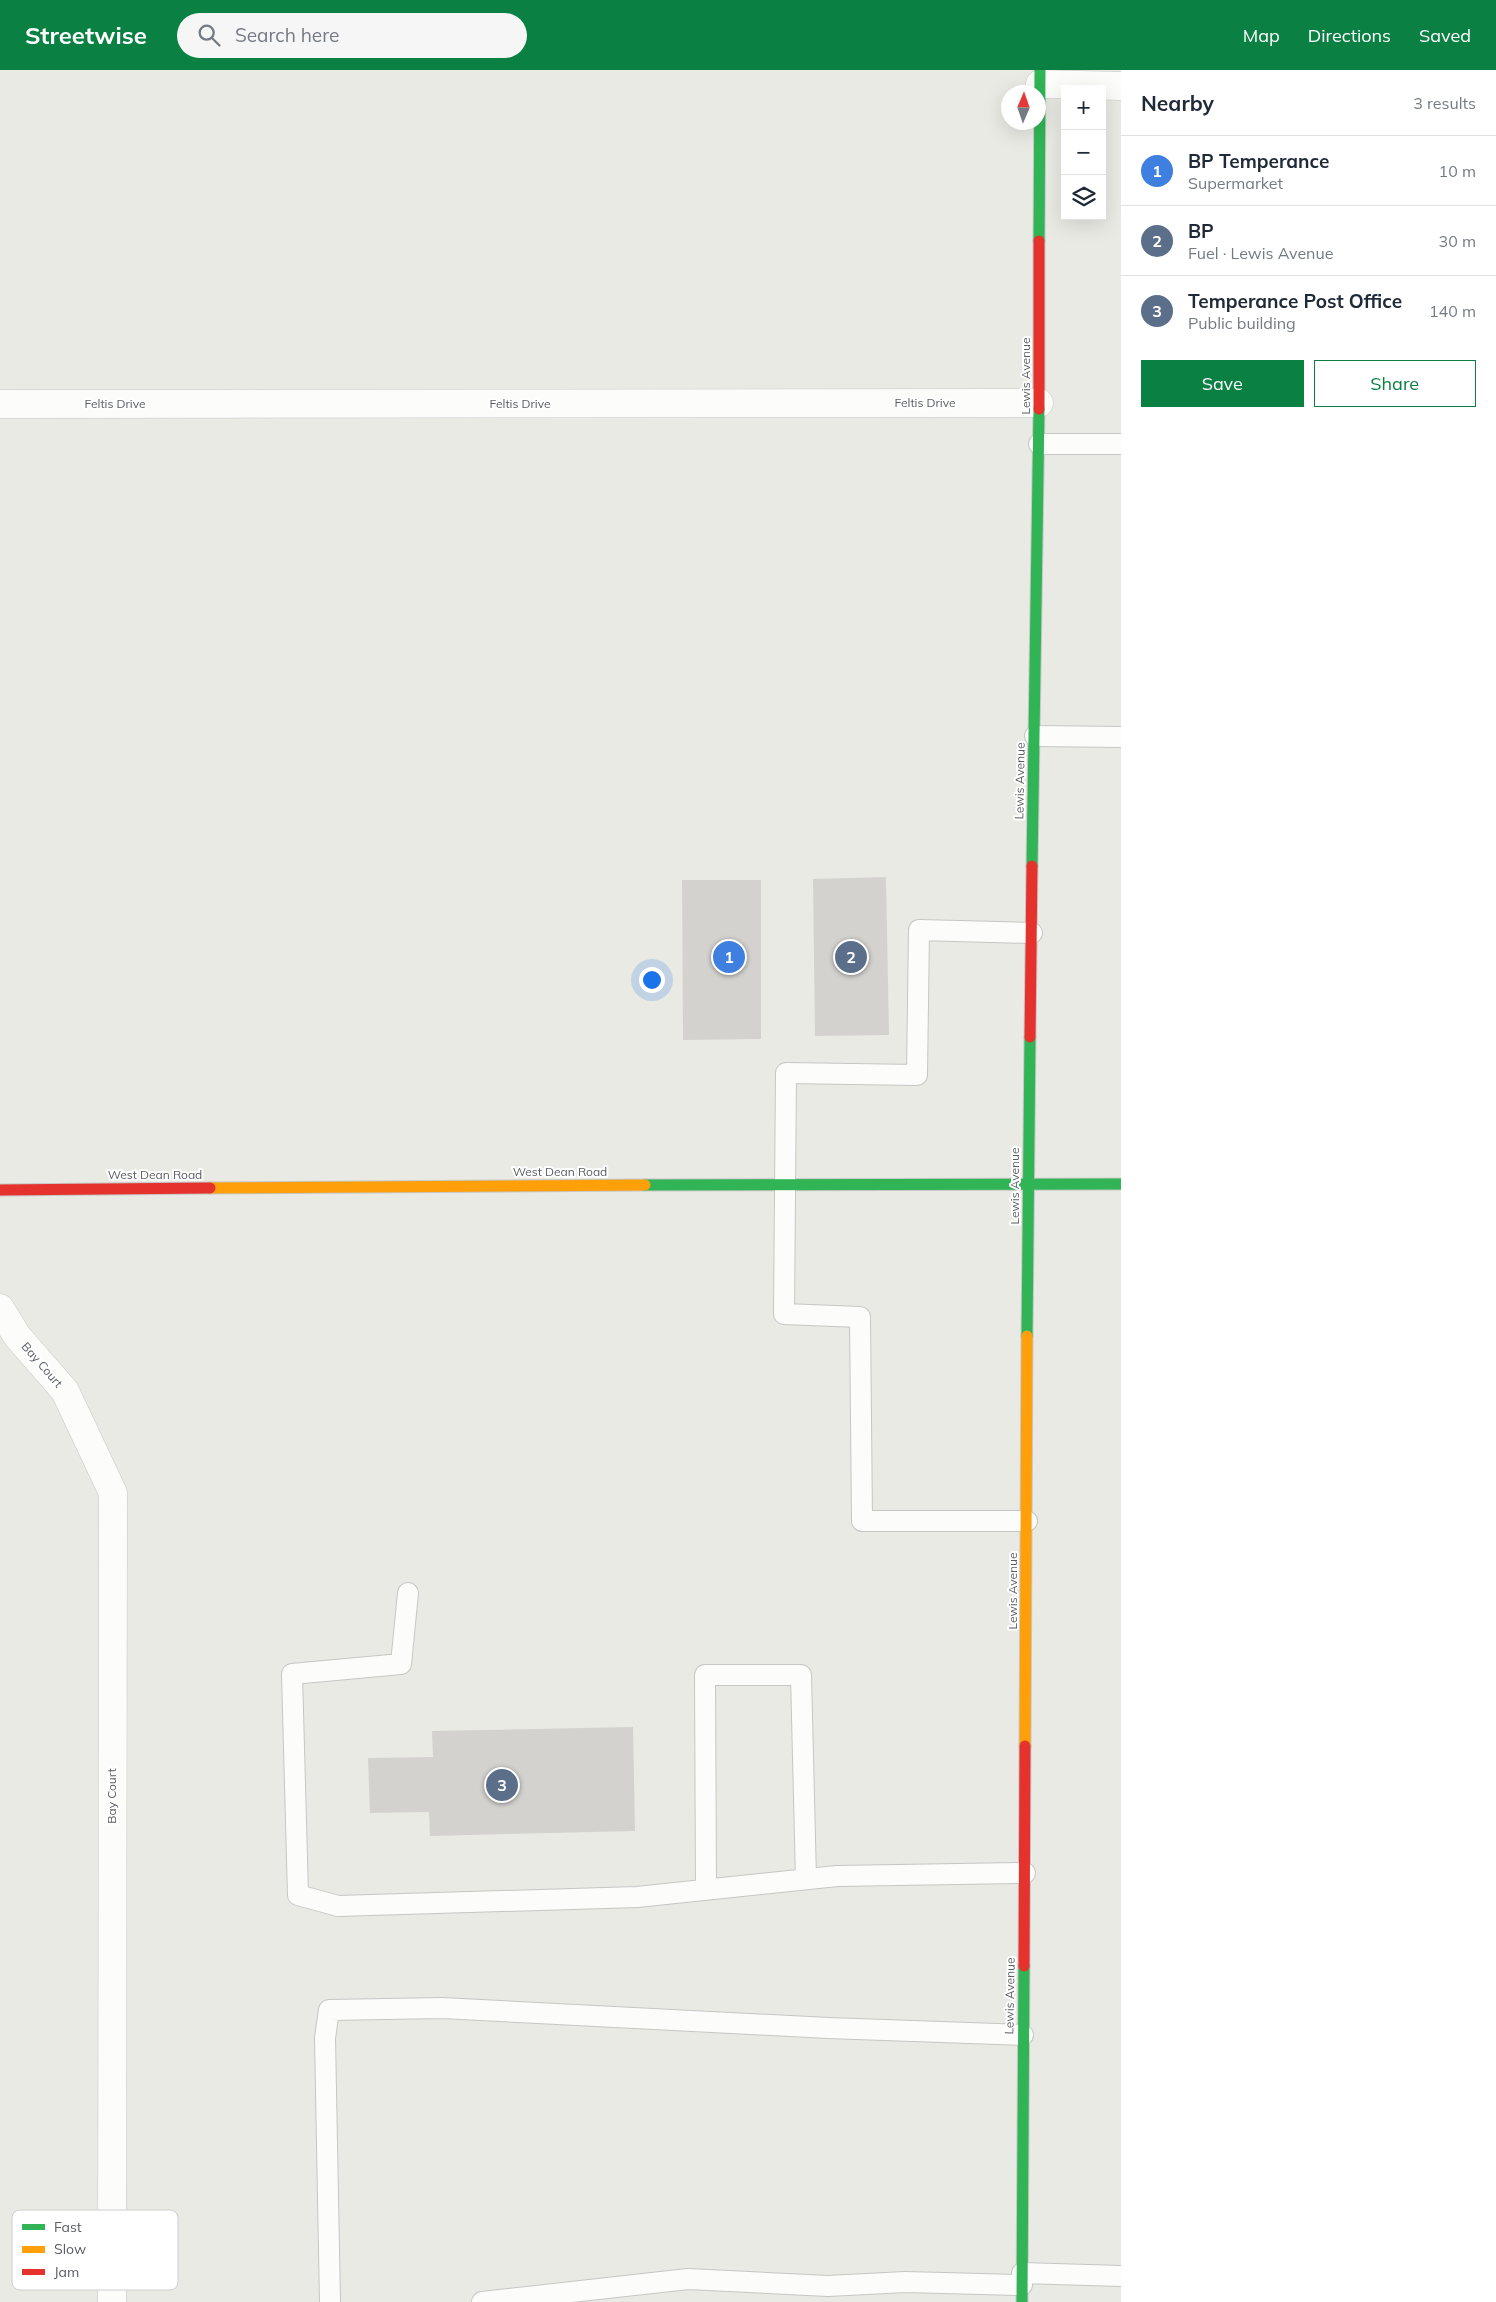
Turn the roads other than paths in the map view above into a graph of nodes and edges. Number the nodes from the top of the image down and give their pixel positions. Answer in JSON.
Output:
{"nodes":[{"id":1,"x":1040,"y":77,"type":"edge"},
{"id":2,"x":1121,"y":86,"type":"edge"},
{"id":3,"x":1039,"y":403,"type":"junction"},
{"id":4,"x":0,"y":404,"type":"edge"},
{"id":5,"x":1039,"y":444,"type":"junction"},
{"id":6,"x":1121,"y":444,"type":"edge"},
{"id":7,"x":1034,"y":736,"type":"junction"},
{"id":8,"x":1121,"y":737,"type":"edge"},
{"id":9,"x":1032,"y":933,"type":"junction"},
{"id":10,"x":1028,"y":1183,"type":"junction"},
{"id":11,"x":784,"y":1184,"type":"junction"},
{"id":12,"x":1121,"y":1184,"type":"edge"},
{"id":13,"x":0,"y":1190,"type":"edge"},
{"id":14,"x":3,"y":1318,"type":"edge"},
{"id":15,"x":1027,"y":1521,"type":"junction"},
{"id":16,"x":408,"y":1593,"type":"dead end"},
{"id":17,"x":1025,"y":1873,"type":"junction"},
{"id":18,"x":806,"y":1879,"type":"junction"},
{"id":19,"x":706,"y":1890,"type":"junction"},
{"id":20,"x":1023,"y":2035,"type":"junction"},
{"id":21,"x":112,"y":2210,"type":"edge"},
{"id":22,"x":1121,"y":2276,"type":"edge"},
{"id":23,"x":1022,"y":2287,"type":"edge"},
{"id":24,"x":330,"y":2302,"type":"edge"},
{"id":25,"x":482,"y":2302,"type":"edge"}],
"edges":[{"from":1,"to":2,"type":"street"},
{"from":1,"to":3,"type":"main road","name":"Lewis Avenue"},
{"from":3,"to":4,"type":"street","name":"Feltis Drive"},
{"from":3,"to":5,"type":"main road","name":"Lewis Avenue"},
{"from":5,"to":6,"type":"lane"},
{"from":5,"to":7,"type":"main road","name":"Lewis Avenue"},
{"from":7,"to":8,"type":"lane"},
{"from":7,"to":9,"type":"main road","name":"Lewis Avenue"},
{"from":9,"to":10,"type":"main road","name":"Lewis Avenue"},
{"from":9,"to":11,"type":"lane"},
{"from":10,"to":11,"type":"main road","name":"West Dean Road"},
{"from":10,"to":12,"type":"main road","name":"West Dean Road"},
{"from":10,"to":15,"type":"main road","name":"Lewis Avenue"},
{"from":11,"to":13,"type":"main road","name":"West Dean Road"},
{"from":11,"to":15,"type":"lane"},
{"from":14,"to":21,"type":"street","name":"Bay Court"},
{"from":15,"to":17,"type":"main road","name":"Lewis Avenue"},
{"from":16,"to":19,"type":"lane"},
{"from":17,"to":18,"type":"lane"},
{"from":17,"to":20,"type":"main road","name":"Lewis Avenue"},
{"from":18,"to":19,"type":"lane"},
{"from":18,"to":19,"type":"lane"},
{"from":20,"to":23,"type":"main road","name":"Lewis Avenue"},
{"from":20,"to":24,"type":"lane"},
{"from":22,"to":23,"type":"lane"},
{"from":23,"to":25,"type":"lane"}]}
